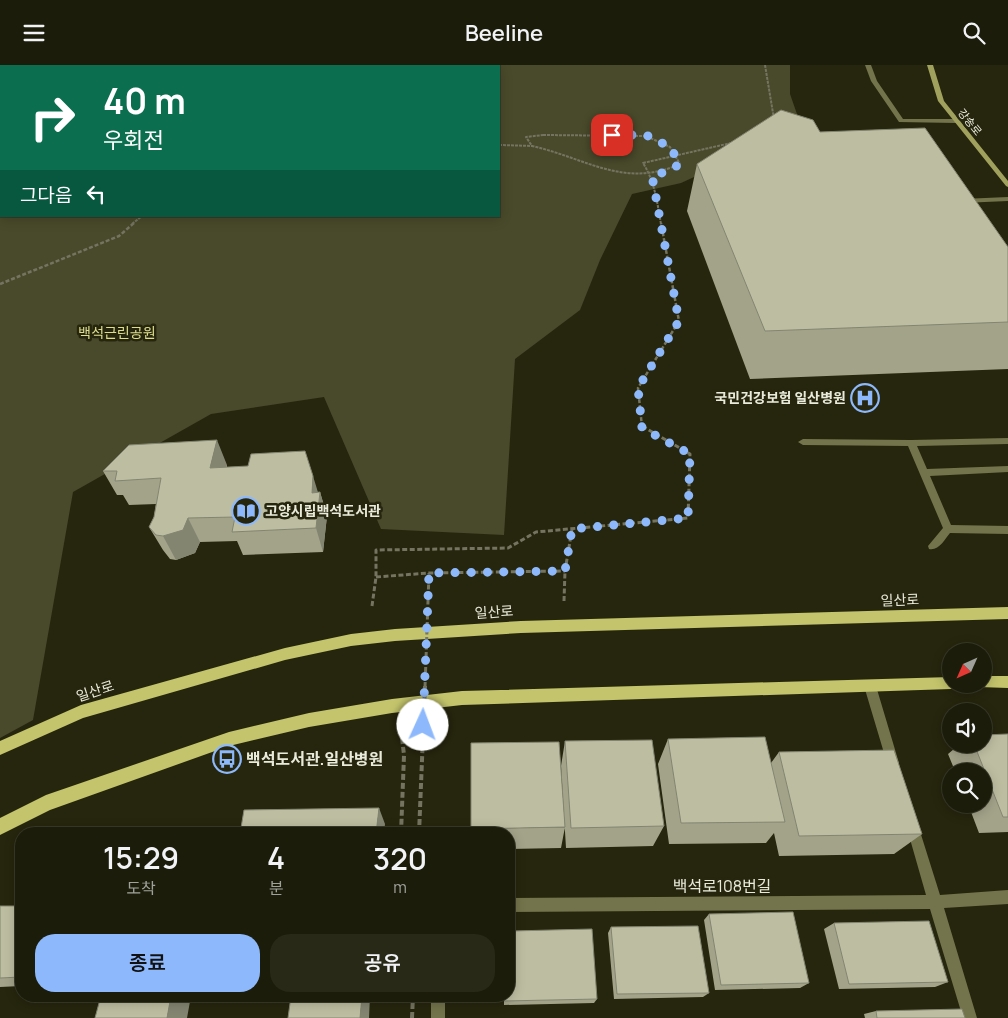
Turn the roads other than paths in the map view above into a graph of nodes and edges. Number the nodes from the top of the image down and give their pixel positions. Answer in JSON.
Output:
{"nodes":[{"id":1,"x":868,"y":65,"type":"edge"},
{"id":2,"x":930,"y":65,"type":"edge"},
{"id":3,"x":956,"y":121,"type":"junction"},
{"id":4,"x":1008,"y":185,"type":"edge"},
{"id":5,"x":1008,"y":199,"type":"edge"},
{"id":6,"x":960,"y":210,"type":"edge"},
{"id":7,"x":1008,"y":441,"type":"edge"},
{"id":8,"x":803,"y":442,"type":"dead end"},
{"id":9,"x":911,"y":443,"type":"junction"},
{"id":10,"x":1008,"y":469,"type":"edge"},
{"id":11,"x":924,"y":473,"type":"junction"},
{"id":12,"x":948,"y":529,"type":"junction"},
{"id":13,"x":1008,"y":530,"type":"edge"},
{"id":14,"x":933,"y":546,"type":"dead end"},
{"id":15,"x":1008,"y":613,"type":"edge"},
{"id":16,"x":992,"y":682,"type":"edge"},
{"id":17,"x":1008,"y":682,"type":"edge"},
{"id":18,"x":942,"y":683,"type":"edge"},
{"id":19,"x":870,"y":686,"type":"junction"},
{"id":20,"x":0,"y":748,"type":"edge"},
{"id":21,"x":896,"y":772,"type":"edge"},
{"id":22,"x":907,"y":809,"type":"edge"},
{"id":23,"x":0,"y":827,"type":"edge"},
{"id":24,"x":1008,"y":897,"type":"edge"},
{"id":25,"x":935,"y":902,"type":"junction"},
{"id":26,"x":515,"y":905,"type":"edge"},
{"id":27,"x":438,"y":1002,"type":"edge"},
{"id":28,"x":438,"y":1018,"type":"edge"},
{"id":29,"x":970,"y":1018,"type":"edge"}],
"edges":[{"from":1,"to":3,"type":"street"},
{"from":2,"to":3,"type":"street","name":"강송로"},
{"from":3,"to":4,"type":"street","name":"강송로"},
{"from":5,"to":6,"type":"street"},
{"from":7,"to":9,"type":"street"},
{"from":8,"to":9,"type":"street"},
{"from":9,"to":11,"type":"street"},
{"from":10,"to":11,"type":"street"},
{"from":11,"to":12,"type":"street"},
{"from":12,"to":13,"type":"street"},
{"from":12,"to":14,"type":"street"},
{"from":15,"to":20,"type":"main road","name":"일산로"},
{"from":16,"to":17,"type":"main road"},
{"from":18,"to":19,"type":"main road"},
{"from":19,"to":21,"type":"street"},
{"from":19,"to":23,"type":"main road"},
{"from":22,"to":25,"type":"street"},
{"from":24,"to":25,"type":"street","name":"백석로108번길"},
{"from":25,"to":26,"type":"street","name":"백석로108번길"},
{"from":25,"to":29,"type":"street"},
{"from":27,"to":28,"type":"street"}]}
